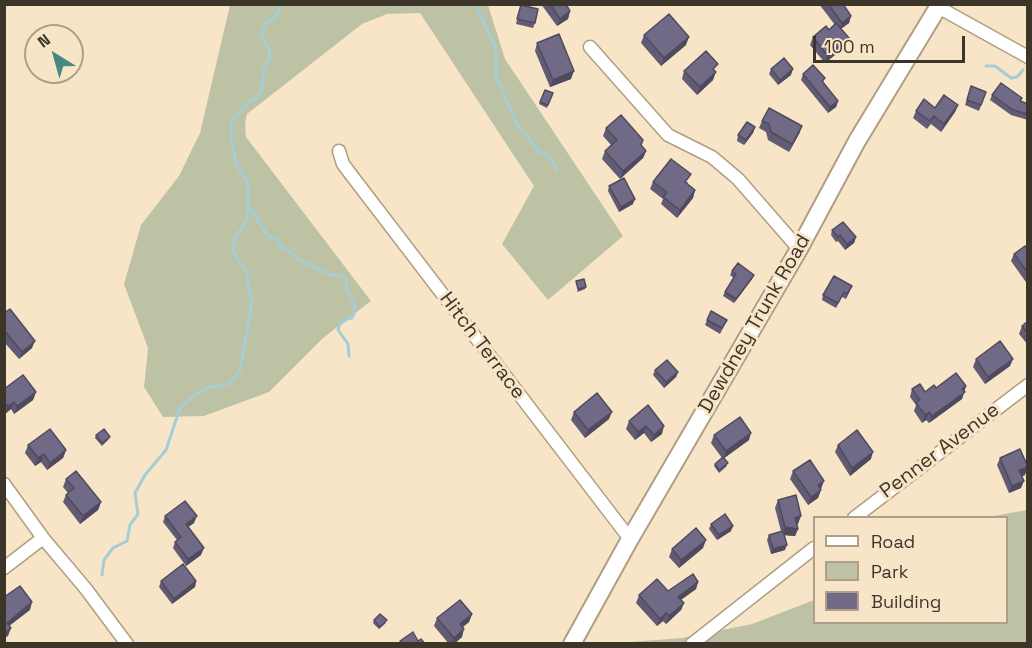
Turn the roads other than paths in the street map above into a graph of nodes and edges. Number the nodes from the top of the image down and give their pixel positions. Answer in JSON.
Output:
{"nodes":[{"id":1,"x":939,"y":6,"type":"edge"},
{"id":2,"x":590,"y":47,"type":"dead end"},
{"id":3,"x":1028,"y":57,"type":"edge"},
{"id":4,"x":339,"y":151,"type":"dead end"},
{"id":5,"x":799,"y":249,"type":"junction"},
{"id":6,"x":1028,"y":385,"type":"edge"},
{"id":7,"x":4,"y":484,"type":"edge"},
{"id":8,"x":857,"y":516,"type":"edge"},
{"id":9,"x":44,"y":538,"type":"junction"},
{"id":10,"x":630,"y":539,"type":"junction"},
{"id":11,"x":813,"y":549,"type":"edge"},
{"id":12,"x":4,"y":568,"type":"edge"},
{"id":13,"x":127,"y":644,"type":"edge"},
{"id":14,"x":572,"y":644,"type":"edge"},
{"id":15,"x":692,"y":644,"type":"edge"}],
"edges":[{"from":1,"to":3,"type":"street"},
{"from":1,"to":5,"type":"main road","name":"Dewdney Trunk Road"},
{"from":2,"to":5,"type":"street"},
{"from":4,"to":10,"type":"street","name":"Hitch Terrace"},
{"from":5,"to":10,"type":"main road","name":"Dewdney Trunk Road"},
{"from":6,"to":8,"type":"street","name":"Penner Avenue"},
{"from":7,"to":9,"type":"street"},
{"from":9,"to":12,"type":"street"},
{"from":9,"to":13,"type":"street"},
{"from":10,"to":14,"type":"main road","name":"Dewdney Trunk Road"},
{"from":11,"to":15,"type":"street"}]}
